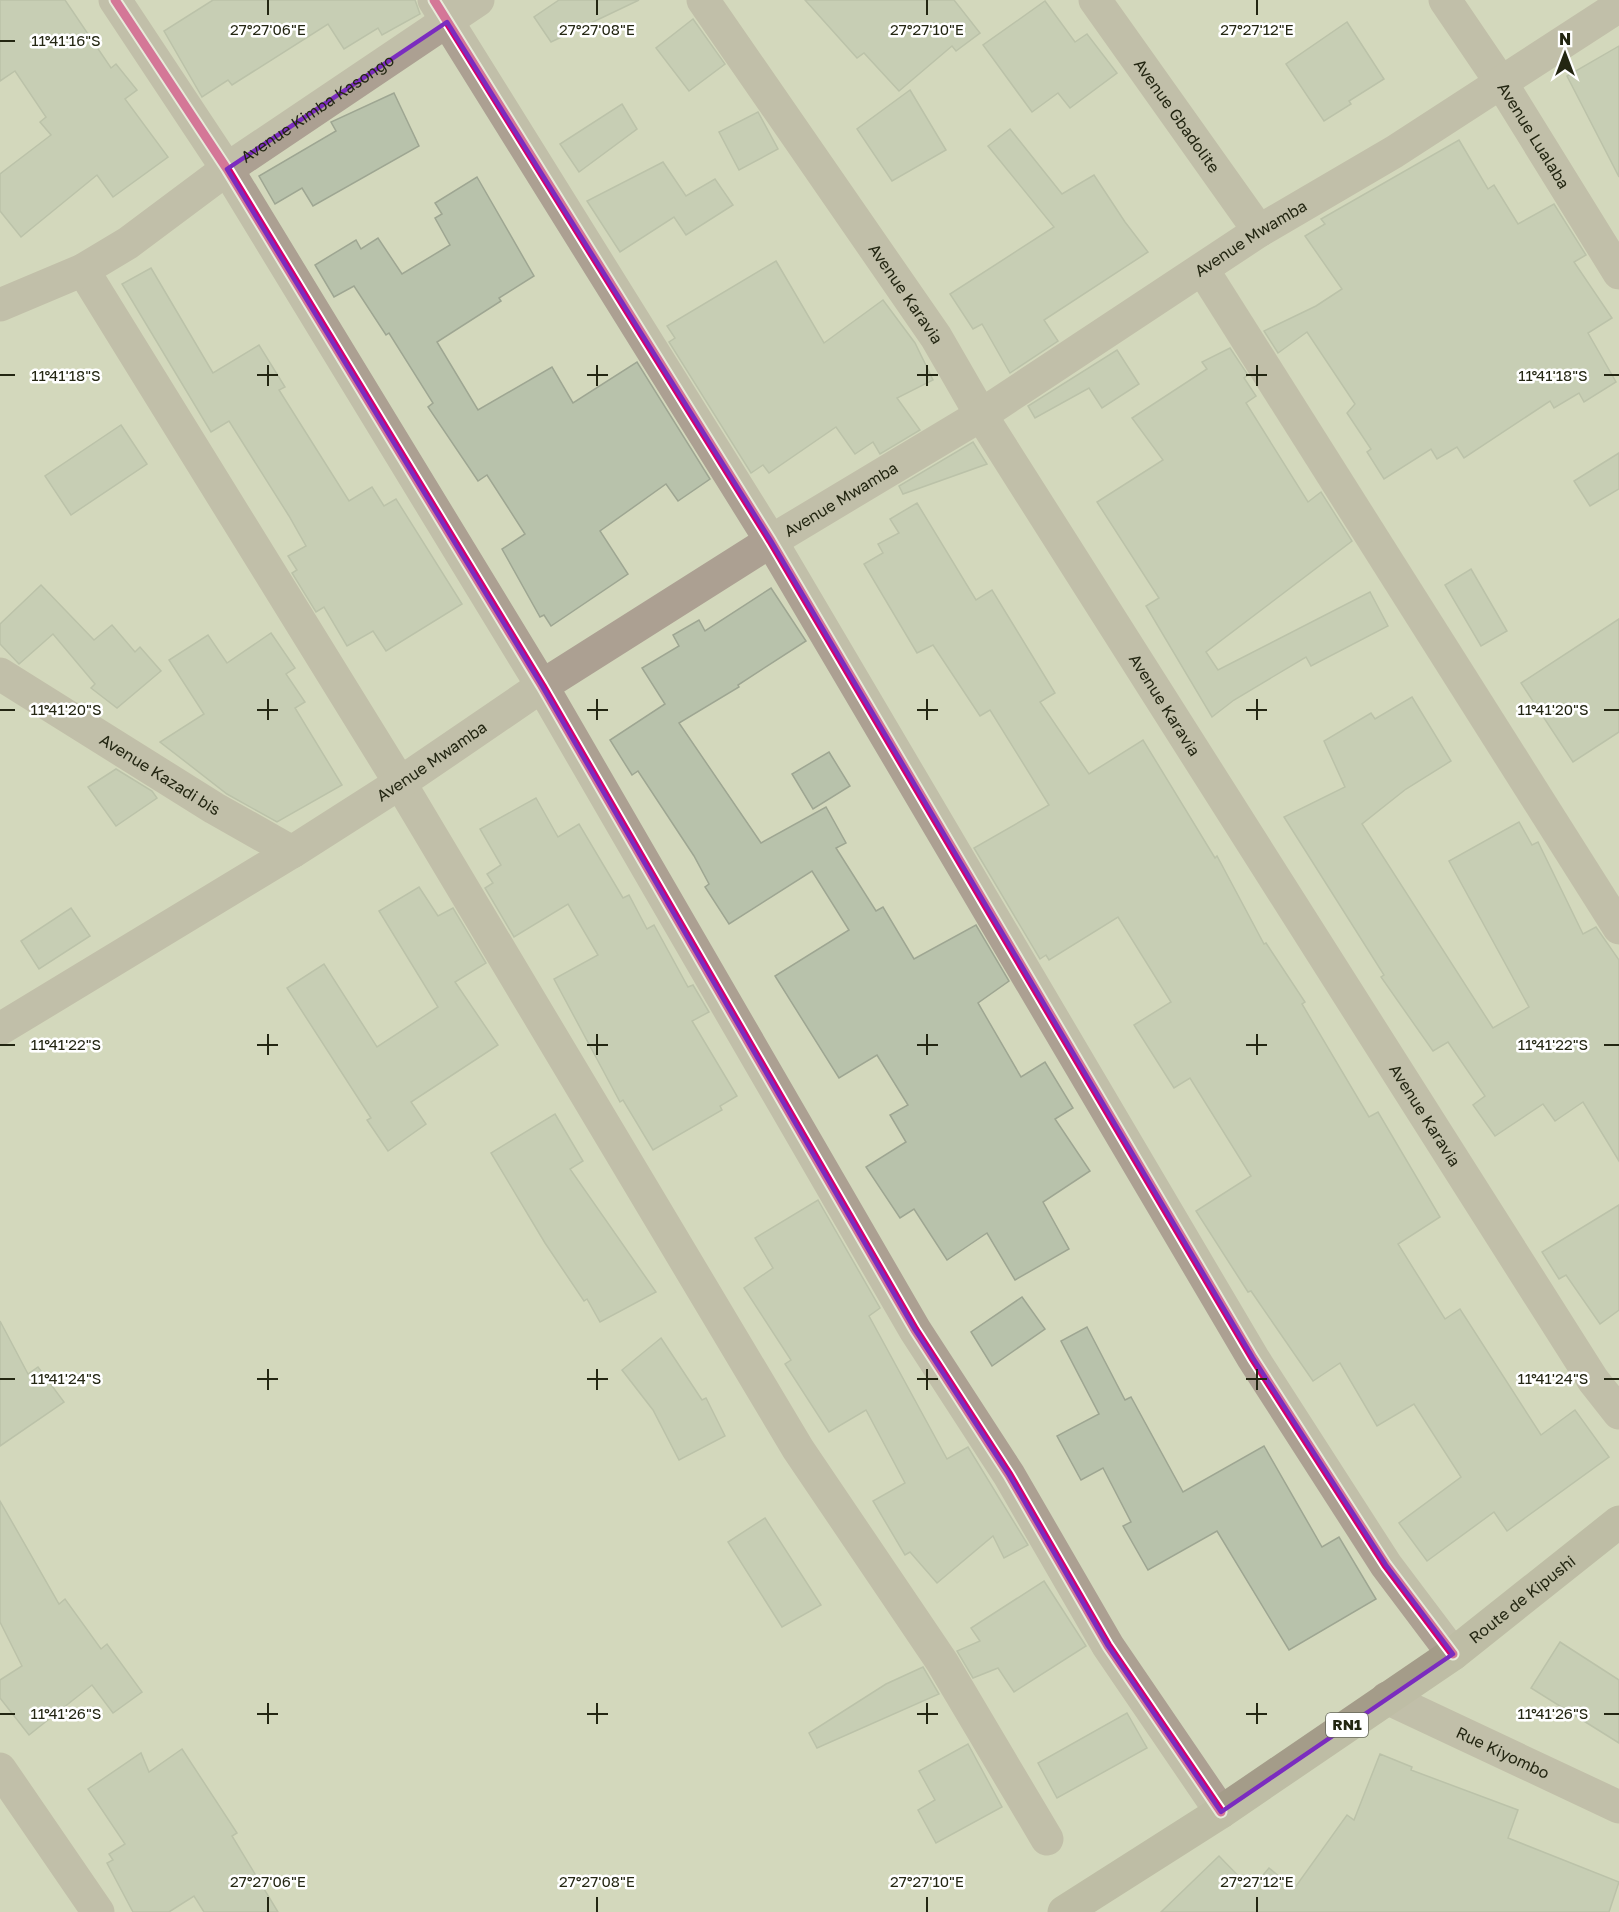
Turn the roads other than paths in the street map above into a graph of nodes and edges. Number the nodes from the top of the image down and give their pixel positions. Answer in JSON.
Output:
{"nodes":[{"id":1,"x":115,"y":0,"type":"edge"},
{"id":2,"x":478,"y":0,"type":"edge"},
{"id":3,"x":703,"y":0,"type":"edge"},
{"id":4,"x":1095,"y":0,"type":"edge"},
{"id":5,"x":1445,"y":0,"type":"edge"},
{"id":6,"x":1619,"y":6,"type":"edge"},
{"id":7,"x":440,"y":11,"type":"edge"},
{"id":8,"x":1502,"y":84,"type":"junction"},
{"id":9,"x":227,"y":169,"type":"junction"},
{"id":10,"x":1259,"y":231,"type":"junction"},
{"id":11,"x":82,"y":270,"type":"junction"},
{"id":12,"x":1203,"y":270,"type":"junction"},
{"id":13,"x":1619,"y":273,"type":"edge"},
{"id":14,"x":3,"y":298,"type":"edge"},
{"id":15,"x":981,"y":415,"type":"junction"},
{"id":16,"x":771,"y":541,"type":"junction"},
{"id":17,"x":0,"y":674,"type":"edge"},
{"id":18,"x":542,"y":686,"type":"junction"},
{"id":19,"x":400,"y":783,"type":"junction"},
{"id":20,"x":291,"y":852,"type":"junction"},
{"id":21,"x":1619,"y":928,"type":"edge"},
{"id":22,"x":0,"y":1029,"type":"edge"},
{"id":23,"x":1619,"y":1413,"type":"edge"},
{"id":24,"x":1619,"y":1522,"type":"edge"},
{"id":25,"x":1453,"y":1654,"type":"junction"},
{"id":26,"x":1387,"y":1698,"type":"junction"},
{"id":27,"x":0,"y":1769,"type":"edge"},
{"id":28,"x":1619,"y":1807,"type":"edge"},
{"id":29,"x":1221,"y":1812,"type":"junction"},
{"id":30,"x":1047,"y":1839,"type":"dead end"},
{"id":31,"x":98,"y":1912,"type":"edge"},
{"id":32,"x":1064,"y":1912,"type":"edge"}],
"edges":[{"from":1,"to":9,"type":"street"},
{"from":2,"to":7,"type":"street","name":"Avenue Kimba Kasongo"},
{"from":3,"to":15,"type":"street","name":"Avenue Karavia"},
{"from":4,"to":10,"type":"street","name":"Avenue Gbadolite"},
{"from":5,"to":8,"type":"street","name":"Avenue Lualaba"},
{"from":6,"to":8,"type":"street","name":"Avenue Mwamba"},
{"from":7,"to":9,"type":"street","name":"Avenue Kimba Kasongo"},
{"from":7,"to":16,"type":"street"},
{"from":8,"to":10,"type":"street","name":"Avenue Mwamba"},
{"from":8,"to":13,"type":"street","name":"Avenue Lualaba"},
{"from":9,"to":11,"type":"street","name":"Avenue Kimba Kasongo"},
{"from":9,"to":18,"type":"street"},
{"from":10,"to":12,"type":"street","name":"Avenue Mwamba"},
{"from":11,"to":14,"type":"street","name":"Avenue Kimba Kasongo"},
{"from":11,"to":19,"type":"street"},
{"from":12,"to":15,"type":"street","name":"Avenue Mwamba"},
{"from":12,"to":21,"type":"street"},
{"from":15,"to":16,"type":"street","name":"Avenue Mwamba"},
{"from":15,"to":23,"type":"street","name":"Avenue Karavia"},
{"from":16,"to":18,"type":"street","name":"Avenue Mwamba"},
{"from":16,"to":25,"type":"street"},
{"from":17,"to":20,"type":"street","name":"Avenue Kazadi bis"},
{"from":18,"to":19,"type":"street","name":"Avenue Mwamba"},
{"from":18,"to":29,"type":"street"},
{"from":19,"to":20,"type":"street","name":"Avenue Mwamba"},
{"from":19,"to":30,"type":"street"},
{"from":20,"to":22,"type":"street","name":"Avenue Mwamba"},
{"from":24,"to":25,"type":"highway","name":"Route de Kipushi","number":"RN1"},
{"from":25,"to":26,"type":"highway","name":"Route de Kipushi","number":"RN1"},
{"from":26,"to":28,"type":"street","name":"Rue Kiyombo"},
{"from":26,"to":29,"type":"highway","name":"Route de Kipushi","number":"RN1"},
{"from":27,"to":31,"type":"street"},
{"from":29,"to":32,"type":"highway","name":"Route de Kipushi","number":"RN1"}]}
